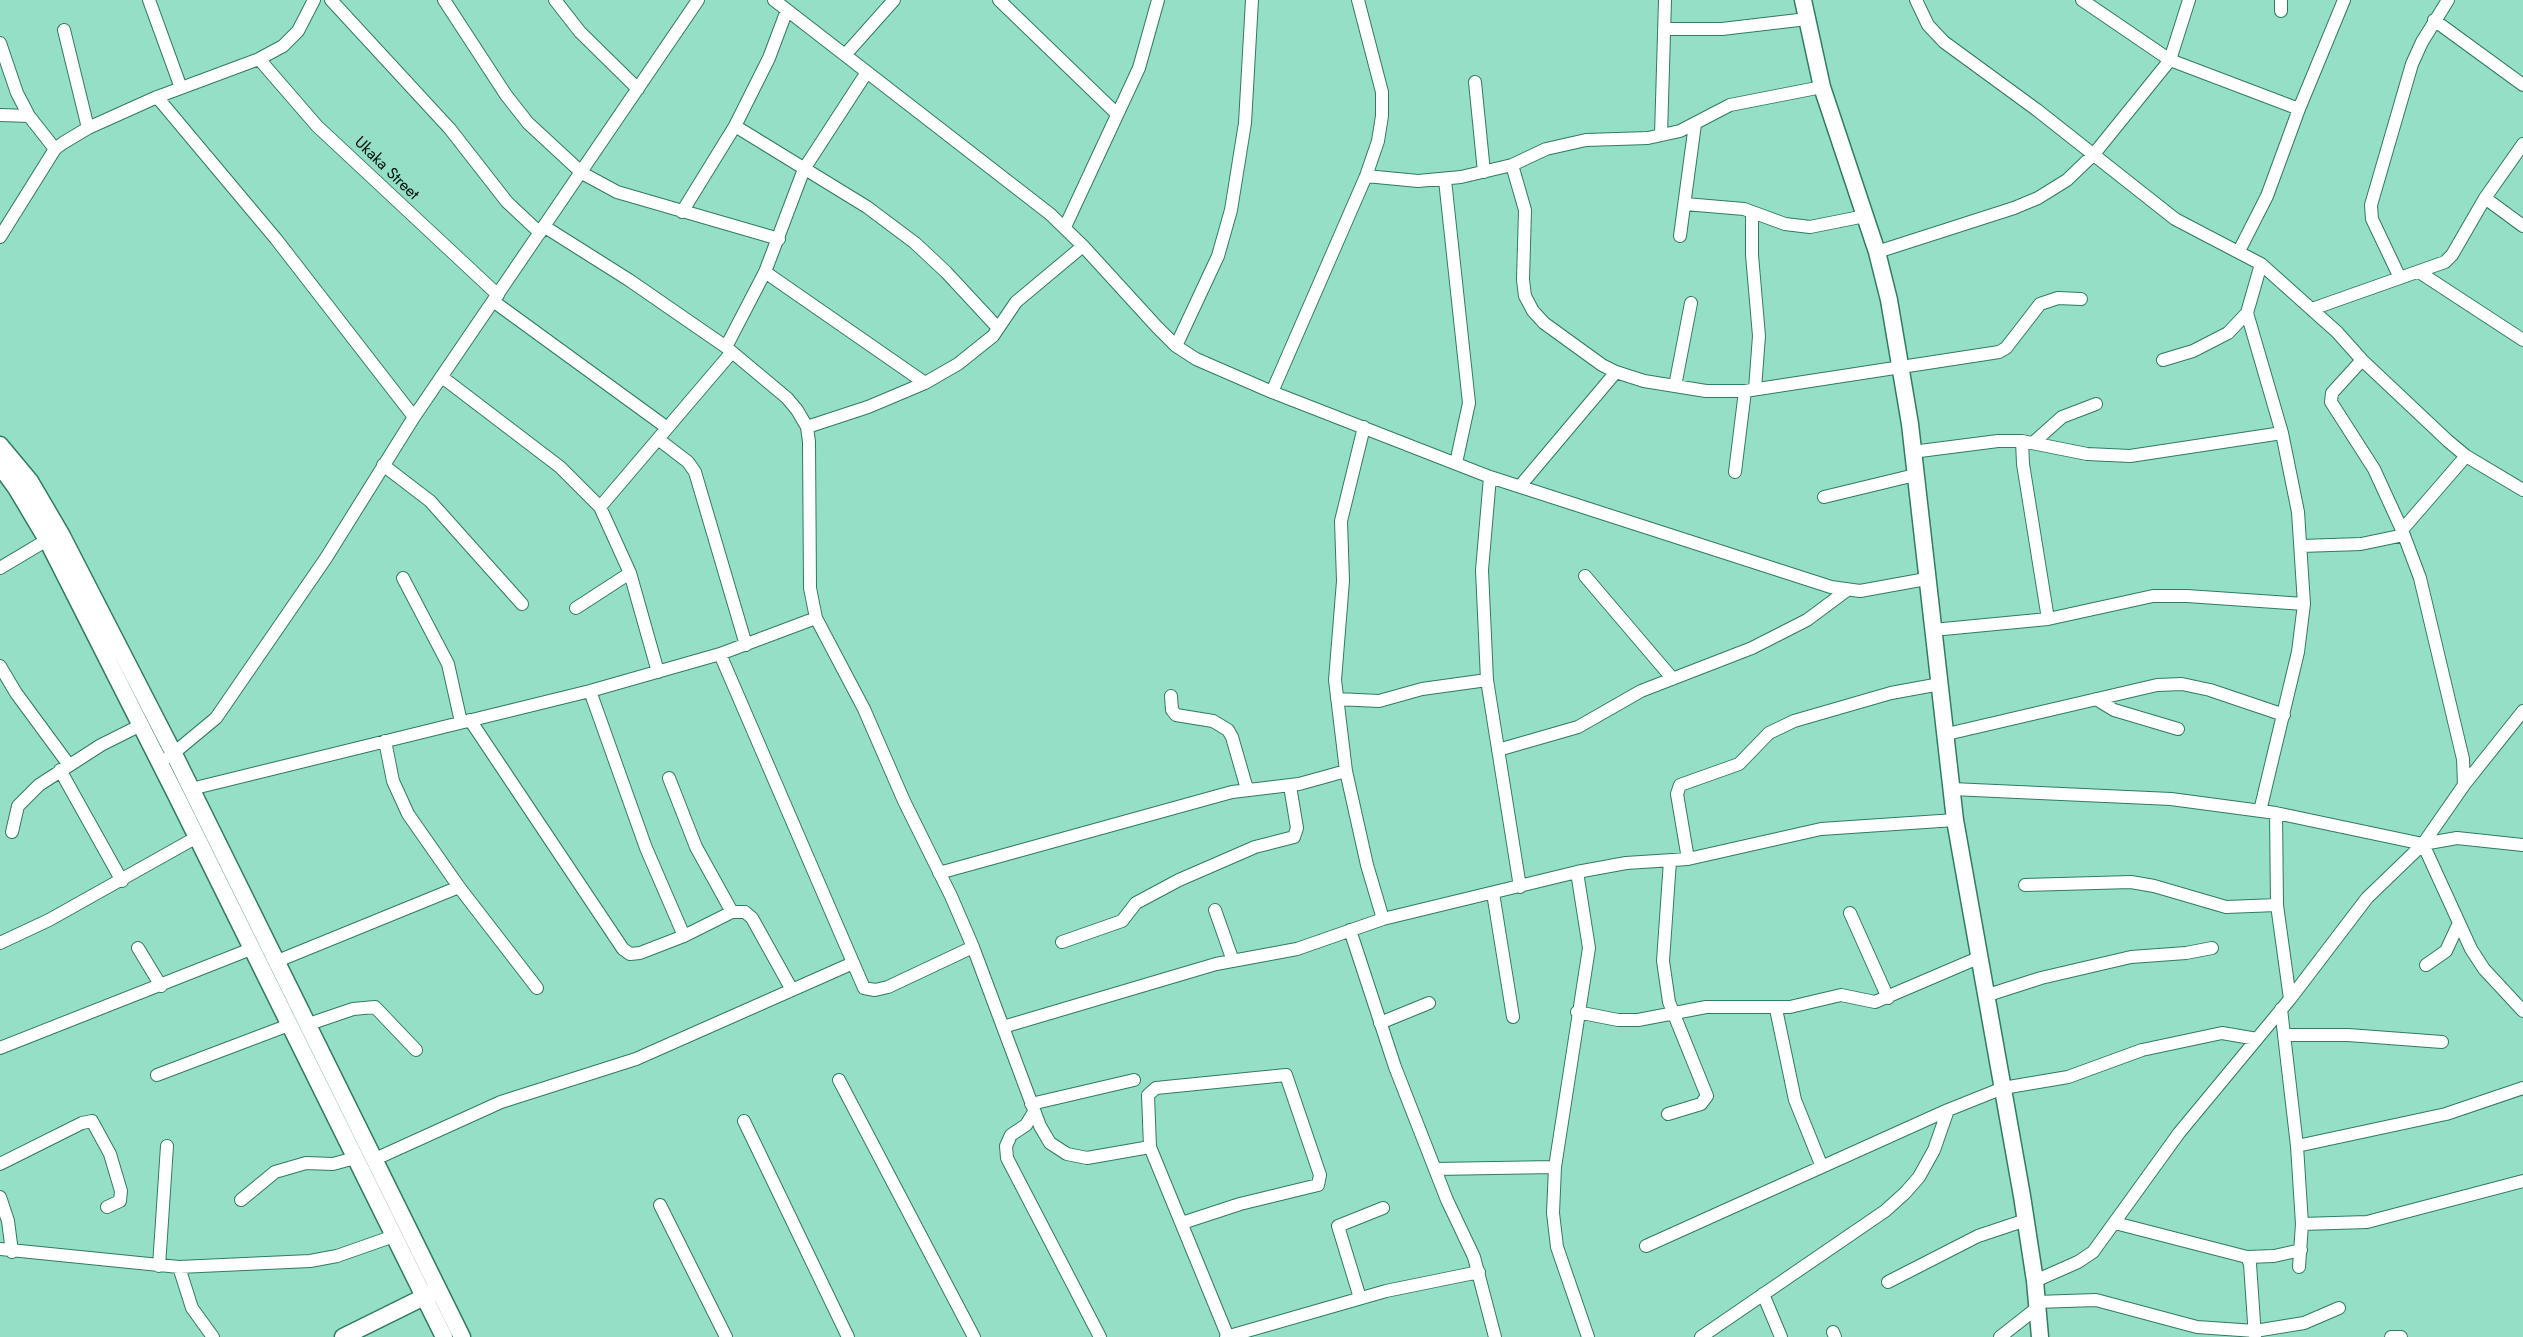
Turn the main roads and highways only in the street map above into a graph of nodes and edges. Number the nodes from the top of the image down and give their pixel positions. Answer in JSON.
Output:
{"nodes":[{"id":1,"x":1803,"y":0,"type":"edge"},
{"id":2,"x":0,"y":445,"type":"edge"},
{"id":3,"x":0,"y":466,"type":"edge"},
{"id":4,"x":167,"y":758,"type":"junction"},
{"id":5,"x":431,"y":1294,"type":"junction"},
{"id":6,"x":348,"y":1336,"type":"edge"},
{"id":7,"x":444,"y":1337,"type":"edge"},
{"id":8,"x":462,"y":1337,"type":"edge"},
{"id":9,"x":2040,"y":1337,"type":"edge"}],
"edges":[{"from":1,"to":9,"type":"main road"},
{"from":2,"to":4,"type":"main road"},
{"from":3,"to":4,"type":"main road"},
{"from":4,"to":5,"type":"main road"},
{"from":4,"to":5,"type":"main road"},
{"from":5,"to":6,"type":"main road"},
{"from":5,"to":7,"type":"main road"},
{"from":5,"to":8,"type":"main road"}]}
